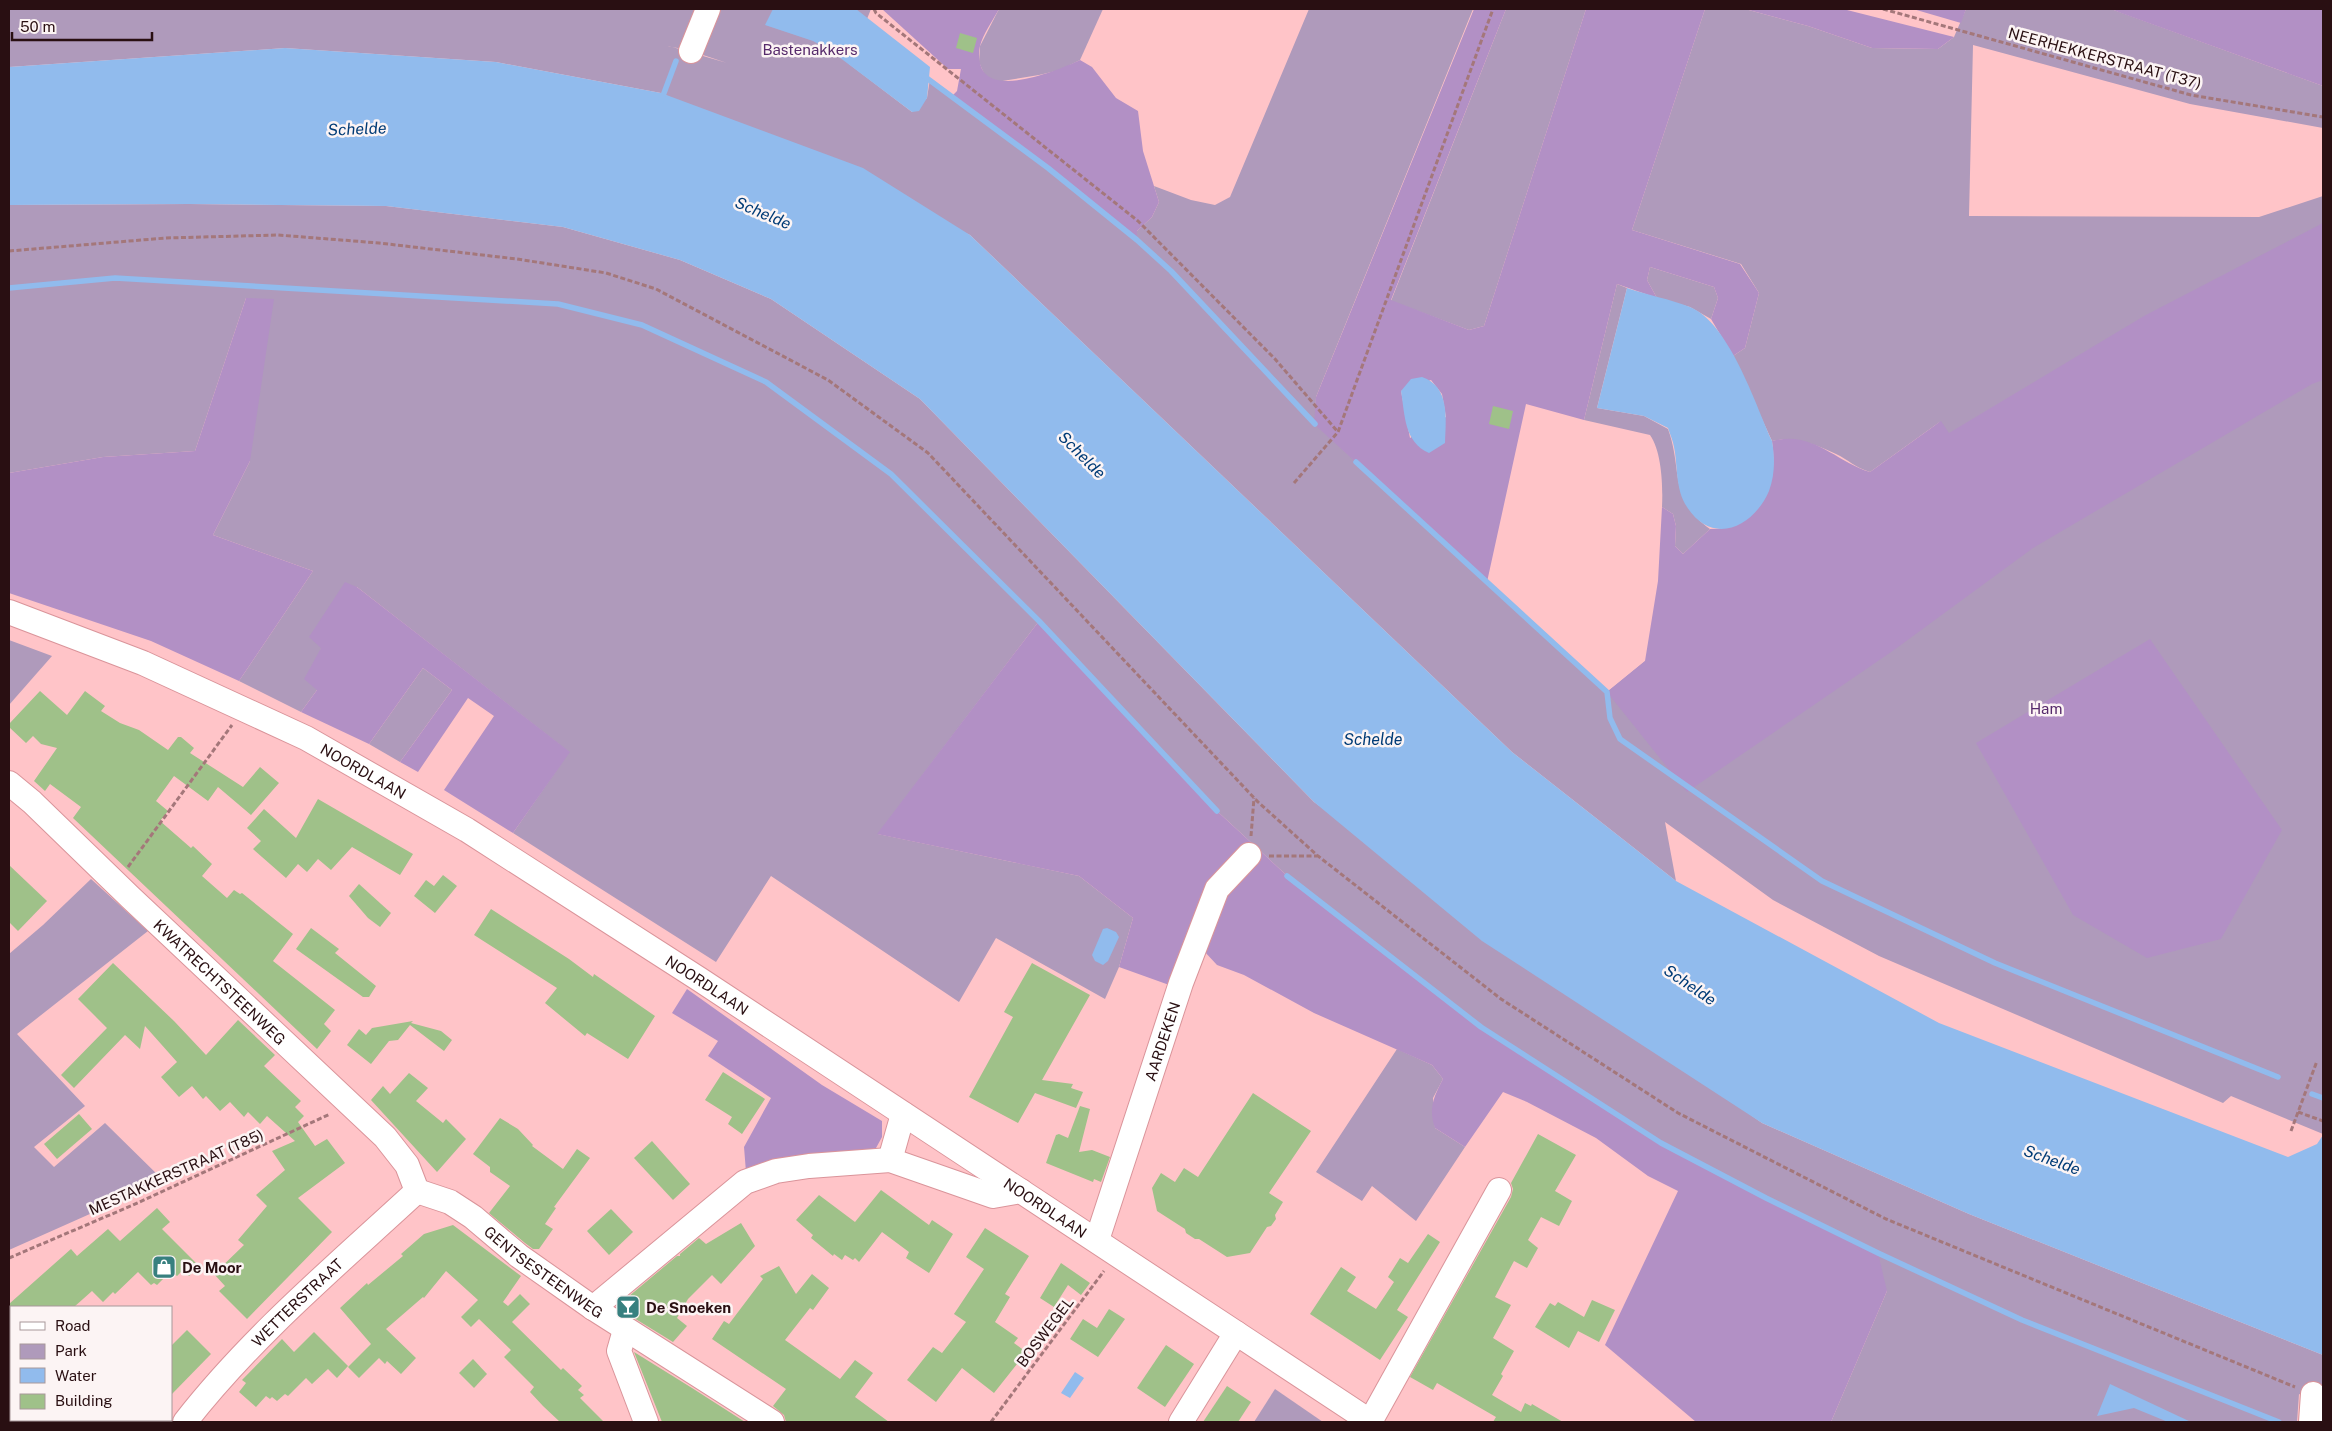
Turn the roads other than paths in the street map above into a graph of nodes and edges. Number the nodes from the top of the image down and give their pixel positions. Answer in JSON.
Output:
{"nodes":[{"id":1,"x":708,"y":9,"type":"edge"},
{"id":2,"x":691,"y":51,"type":"dead end"},
{"id":3,"x":9,"y":612,"type":"edge"},
{"id":4,"x":9,"y":783,"type":"edge"},
{"id":5,"x":1249,"y":855,"type":"road end"},
{"id":6,"x":903,"y":1114,"type":"junction"},
{"id":7,"x":890,"y":1160,"type":"junction"},
{"id":8,"x":1021,"y":1190,"type":"junction"},
{"id":9,"x":1499,"y":1190,"type":"dead end"},
{"id":10,"x":417,"y":1191,"type":"junction"},
{"id":11,"x":1097,"y":1240,"type":"junction"},
{"id":12,"x":593,"y":1308,"type":"junction"},
{"id":13,"x":625,"y":1330,"type":"junction"},
{"id":14,"x":1236,"y":1333,"type":"junction"},
{"id":15,"x":2312,"y":1394,"type":"road end"},
{"id":16,"x":185,"y":1422,"type":"edge"},
{"id":17,"x":646,"y":1422,"type":"edge"},
{"id":18,"x":772,"y":1422,"type":"edge"},
{"id":19,"x":1181,"y":1422,"type":"edge"},
{"id":20,"x":1370,"y":1422,"type":"edge"},
{"id":21,"x":2311,"y":1422,"type":"edge"}],
"edges":[{"from":1,"to":2,"type":"street"},
{"from":3,"to":6,"type":"street","name":"NOORDLAAN"},
{"from":4,"to":10,"type":"street","name":"KWATRECHTSTEENWEG"},
{"from":5,"to":11,"type":"street","name":"AARDEKEN"},
{"from":6,"to":7,"type":"street"},
{"from":6,"to":8,"type":"street","name":"NOORDLAAN"},
{"from":7,"to":8,"type":"street"},
{"from":7,"to":12,"type":"street"},
{"from":8,"to":11,"type":"street","name":"NOORDLAAN"},
{"from":9,"to":20,"type":"street"},
{"from":10,"to":12,"type":"street","name":"GENTSESTEENWEG"},
{"from":10,"to":16,"type":"street","name":"WETTERSTRAAT"},
{"from":11,"to":14,"type":"street","name":"NOORDLAAN"},
{"from":12,"to":13,"type":"street","name":"GENTSESTEENWEG"},
{"from":13,"to":17,"type":"street"},
{"from":13,"to":18,"type":"street","name":"GENTSESTEENWEG"},
{"from":14,"to":19,"type":"street"},
{"from":14,"to":20,"type":"street","name":"NOORDLAAN"},
{"from":15,"to":21,"type":"street"}]}
